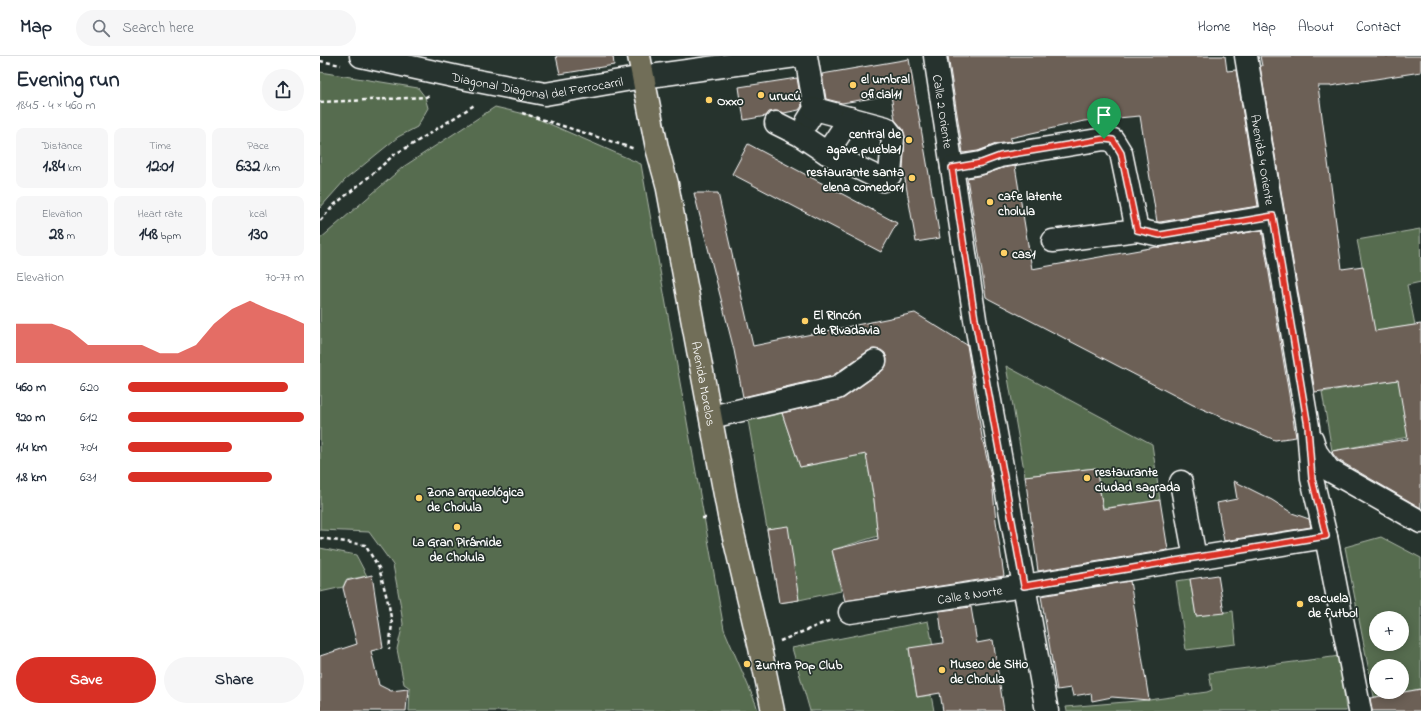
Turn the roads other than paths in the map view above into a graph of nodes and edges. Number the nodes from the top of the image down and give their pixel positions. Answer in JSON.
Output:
{"nodes":[{"id":1,"x":361,"y":56,"type":"edge"},
{"id":2,"x":796,"y":56,"type":"edge"},
{"id":3,"x":806,"y":56,"type":"edge"},
{"id":4,"x":935,"y":56,"type":"edge"},
{"id":5,"x":1246,"y":56,"type":"edge"},
{"id":6,"x":641,"y":66,"type":"edge"},
{"id":7,"x":814,"y":109,"type":"junction"},
{"id":8,"x":850,"y":118,"type":"junction"},
{"id":9,"x":776,"y":123,"type":"dead end"},
{"id":10,"x":800,"y":135,"type":"junction"},
{"id":11,"x":827,"y":153,"type":"junction"},
{"id":12,"x":952,"y":168,"type":"junction"},
{"id":13,"x":1273,"y":216,"type":"junction"},
{"id":14,"x":1137,"y":230,"type":"junction"},
{"id":15,"x":1053,"y":241,"type":"dead end"},
{"id":16,"x":875,"y":361,"type":"dead end"},
{"id":17,"x":711,"y":417,"type":"junction"},
{"id":18,"x":1308,"y":427,"type":"junction"},
{"id":19,"x":1181,"y":482,"type":"dead end"},
{"id":20,"x":1420,"y":521,"type":"edge"},
{"id":21,"x":1326,"y":536,"type":"junction"},
{"id":22,"x":1195,"y":558,"type":"junction"},
{"id":23,"x":1024,"y":586,"type":"junction"},
{"id":24,"x":850,"y":612,"type":"road end"},
{"id":25,"x":773,"y":711,"type":"edge"},
{"id":26,"x":1047,"y":711,"type":"edge"},
{"id":27,"x":1360,"y":711,"type":"edge"}],
"edges":[{"from":1,"to":6,"type":"street","name":"Diagonal Diagonal del Ferrocarril"},
{"from":2,"to":6,"type":"street","name":"Diagonal Diagonal del Ferrocarril"},
{"from":3,"to":7,"type":"street"},
{"from":4,"to":12,"type":"street","name":"Calle 2 Oriente"},
{"from":5,"to":13,"type":"street","name":"Avenida 4 Oriente"},
{"from":6,"to":17,"type":"main road","name":"Avenida Morelos"},
{"from":7,"to":8,"type":"street"},
{"from":7,"to":10,"type":"street"},
{"from":8,"to":11,"type":"street"},
{"from":8,"to":11,"type":"street"},
{"from":9,"to":10,"type":"street"},
{"from":10,"to":11,"type":"street"},
{"from":12,"to":14,"type":"street"},
{"from":12,"to":23,"type":"street","name":"Calle 2 Oriente"},
{"from":13,"to":14,"type":"street"},
{"from":13,"to":18,"type":"street","name":"Avenida 4 Oriente"},
{"from":14,"to":15,"type":"street"},
{"from":16,"to":17,"type":"street"},
{"from":17,"to":25,"type":"main road","name":"Avenida Morelos"},
{"from":18,"to":20,"type":"street"},
{"from":18,"to":21,"type":"street","name":"Avenida 4 Oriente"},
{"from":19,"to":22,"type":"street"},
{"from":21,"to":22,"type":"street","name":"Calle 8 Norte"},
{"from":21,"to":27,"type":"street","name":"Avenida 4 Oriente"},
{"from":22,"to":23,"type":"street","name":"Calle 8 Norte"},
{"from":23,"to":24,"type":"street","name":"Calle 8 Norte"},
{"from":23,"to":26,"type":"street","name":"Calle 2 Oriente"}]}
